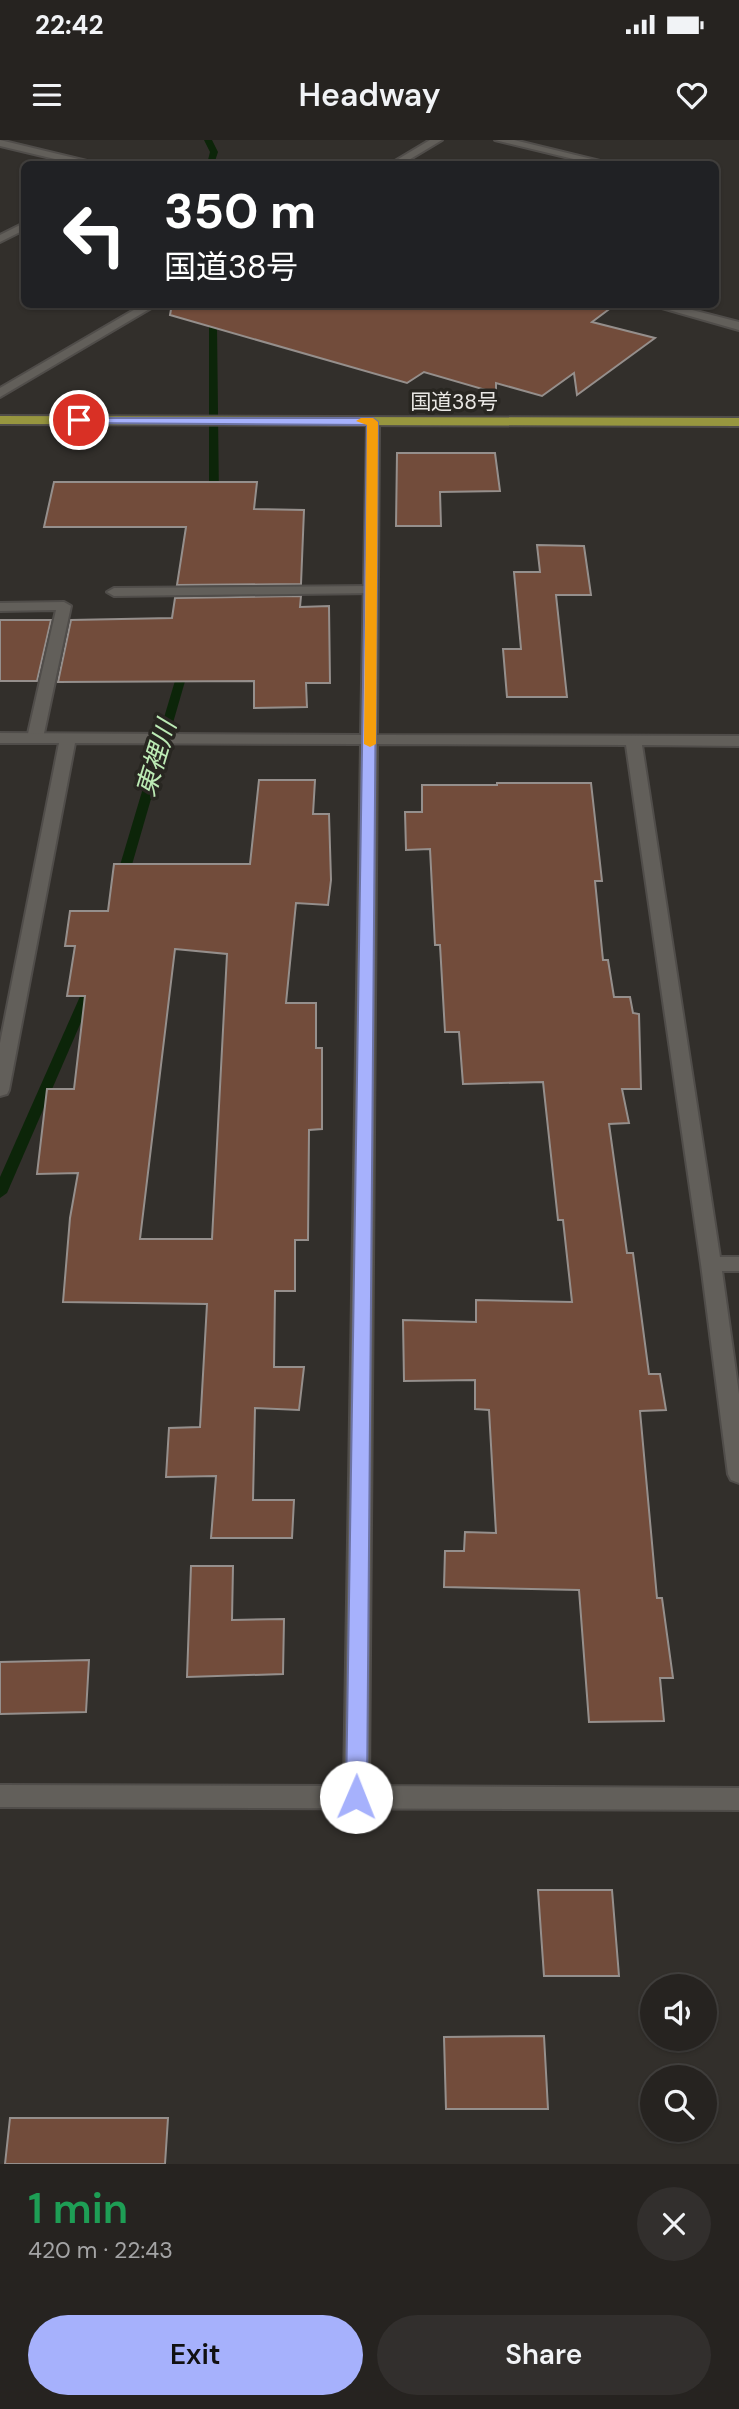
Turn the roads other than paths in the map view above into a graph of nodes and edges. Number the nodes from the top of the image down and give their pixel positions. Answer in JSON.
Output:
{"nodes":[{"id":1,"x":437,"y":140,"type":"edge"},
{"id":2,"x":500,"y":140,"type":"edge"},
{"id":3,"x":0,"y":143,"type":"edge"},
{"id":4,"x":75,"y":161,"type":"edge"},
{"id":5,"x":400,"y":161,"type":"edge"},
{"id":6,"x":595,"y":161,"type":"edge"},
{"id":7,"x":21,"y":228,"type":"edge"},
{"id":8,"x":0,"y":239,"type":"edge"},
{"id":9,"x":146,"y":308,"type":"edge"},
{"id":10,"x":669,"y":308,"type":"edge"},
{"id":11,"x":739,"y":326,"type":"edge"},
{"id":12,"x":0,"y":393,"type":"edge"},
{"id":13,"x":0,"y":420,"type":"edge"},
{"id":14,"x":373,"y":422,"type":"junction"},
{"id":15,"x":739,"y":422,"type":"edge"},
{"id":16,"x":371,"y":590,"type":"junction"},
{"id":17,"x":114,"y":592,"type":"dead end"},
{"id":18,"x":0,"y":607,"type":"edge"},
{"id":19,"x":0,"y":738,"type":"edge"},
{"id":20,"x":35,"y":738,"type":"junction"},
{"id":21,"x":68,"y":738,"type":"junction"},
{"id":22,"x":370,"y":739,"type":"junction"},
{"id":23,"x":633,"y":740,"type":"junction"},
{"id":24,"x":739,"y":741,"type":"edge"},
{"id":25,"x":0,"y":1090,"type":"edge"},
{"id":26,"x":711,"y":1264,"type":"junction"},
{"id":27,"x":739,"y":1264,"type":"edge"},
{"id":28,"x":739,"y":1474,"type":"edge"},
{"id":29,"x":0,"y":1796,"type":"edge"},
{"id":30,"x":356,"y":1797,"type":"junction"},
{"id":31,"x":739,"y":1799,"type":"edge"}],
"edges":[{"from":1,"to":5,"type":"street"},
{"from":2,"to":6,"type":"street"},
{"from":3,"to":4,"type":"street"},
{"from":7,"to":8,"type":"street"},
{"from":9,"to":12,"type":"street"},
{"from":10,"to":11,"type":"street"},
{"from":13,"to":14,"type":"highway","name":"国道38号"},
{"from":14,"to":15,"type":"highway","name":"国道38号"},
{"from":14,"to":16,"type":"street"},
{"from":16,"to":17,"type":"street"},
{"from":16,"to":22,"type":"street"},
{"from":18,"to":20,"type":"street"},
{"from":19,"to":20,"type":"street"},
{"from":20,"to":21,"type":"street"},
{"from":21,"to":22,"type":"street"},
{"from":21,"to":25,"type":"street"},
{"from":22,"to":23,"type":"street"},
{"from":22,"to":30,"type":"street"},
{"from":23,"to":24,"type":"street"},
{"from":23,"to":26,"type":"street"},
{"from":26,"to":27,"type":"street"},
{"from":26,"to":28,"type":"street"},
{"from":29,"to":30,"type":"street"},
{"from":30,"to":31,"type":"street"}]}
